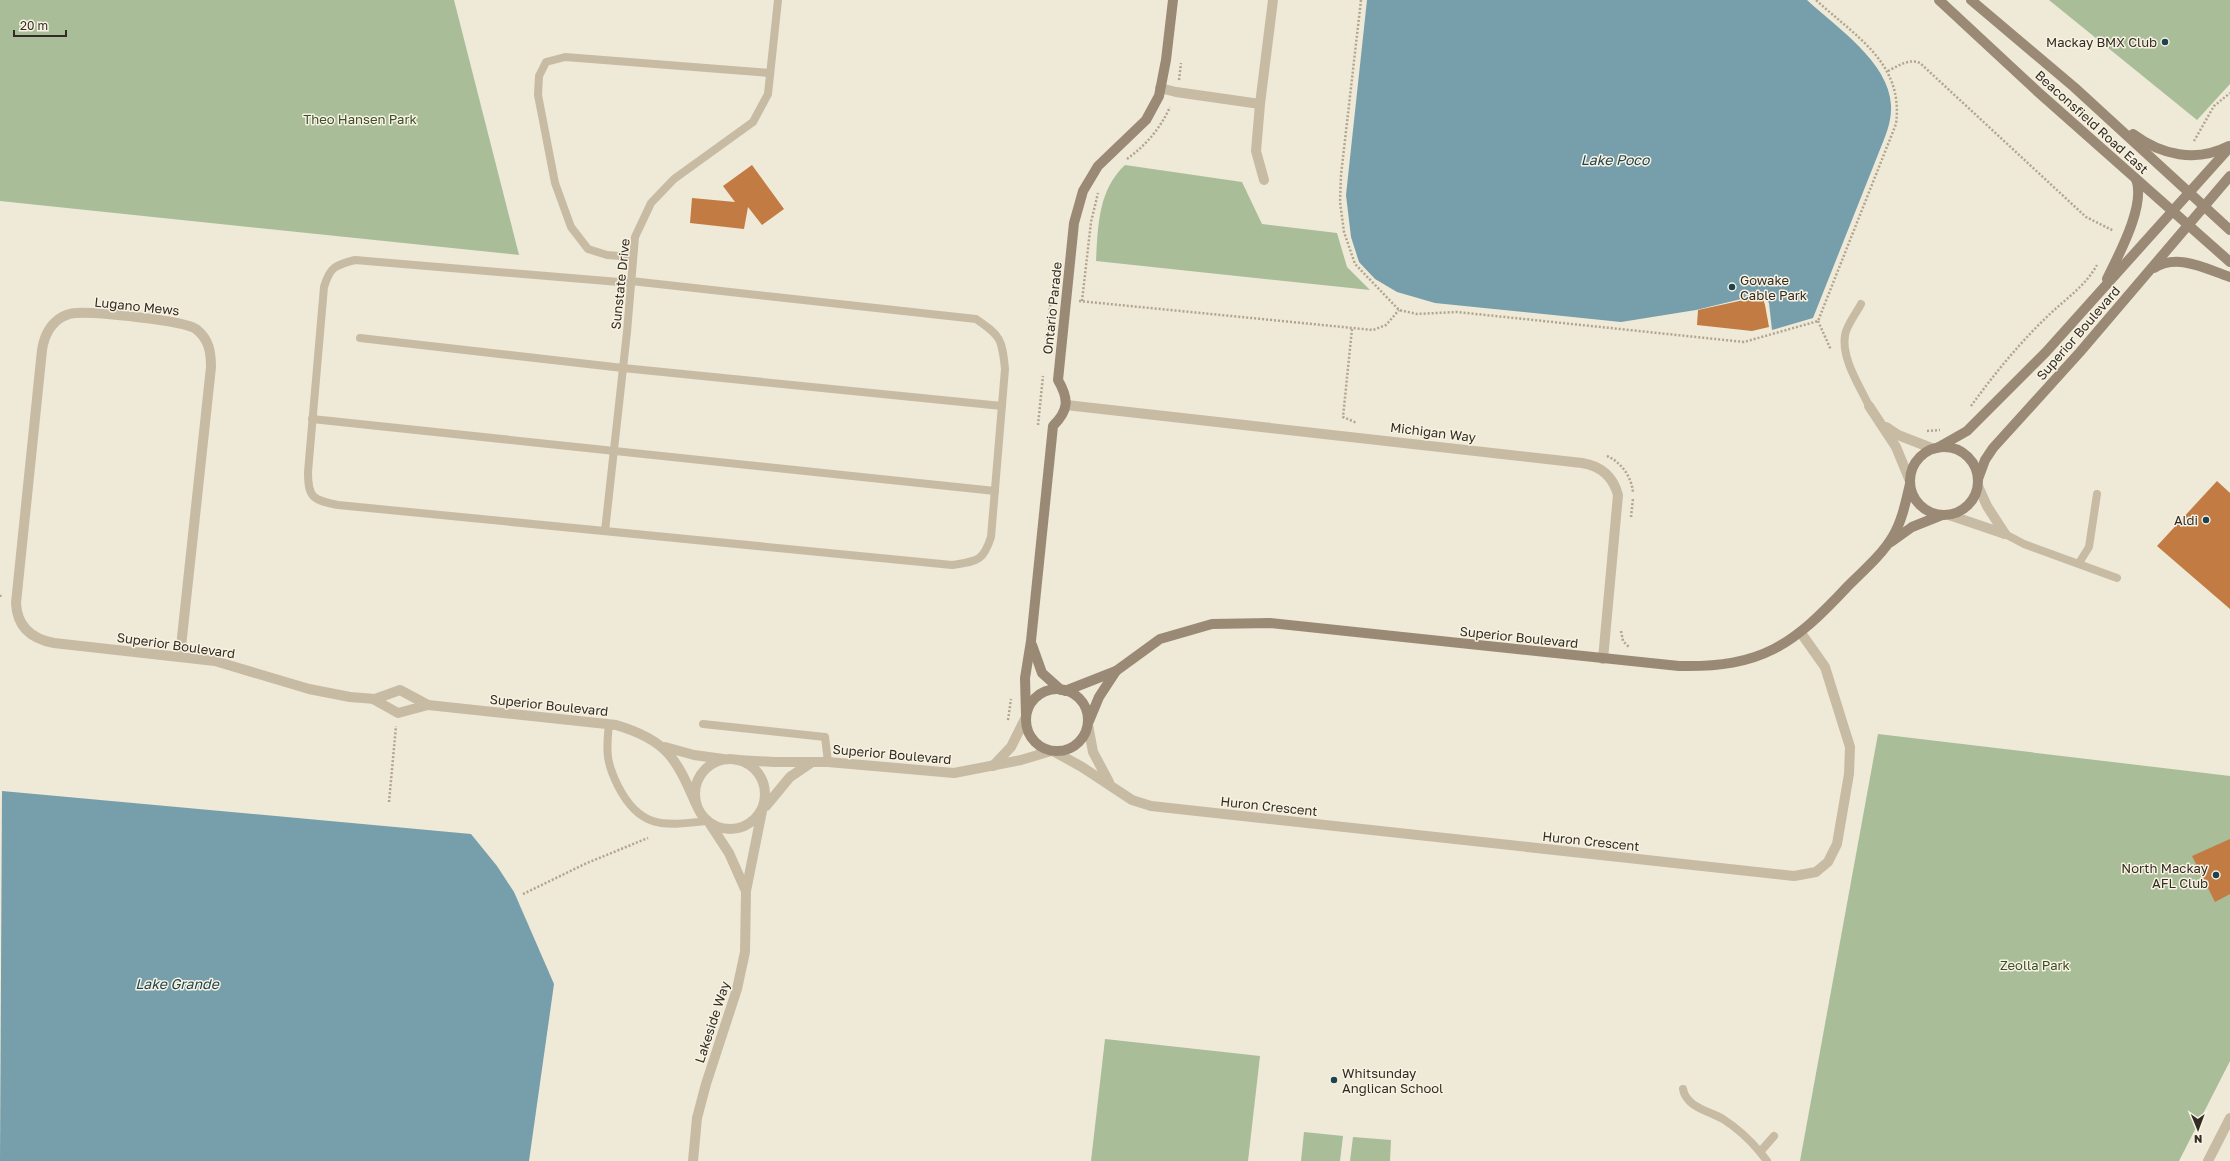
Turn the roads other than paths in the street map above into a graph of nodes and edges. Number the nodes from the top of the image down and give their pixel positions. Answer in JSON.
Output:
{"nodes":[{"id":1,"x":778,"y":0,"type":"edge"},
{"id":2,"x":1173,"y":0,"type":"edge"},
{"id":3,"x":1273,"y":0,"type":"edge"},
{"id":4,"x":1939,"y":0,"type":"edge"},
{"id":5,"x":1971,"y":0,"type":"edge"},
{"id":6,"x":770,"y":73,"type":"junction"},
{"id":7,"x":2074,"y":87,"type":"junction"},
{"id":8,"x":1160,"y":88,"type":"junction"},
{"id":9,"x":1260,"y":104,"type":"junction"},
{"id":10,"x":2230,"y":146,"type":"edge"},
{"id":11,"x":2230,"y":176,"type":"edge"},
{"id":12,"x":2136,"y":179,"type":"junction"},
{"id":13,"x":1264,"y":180,"type":"dead end"},
{"id":14,"x":2189,"y":193,"type":"junction"},
{"id":15,"x":2203,"y":206,"type":"junction"},
{"id":16,"x":2173,"y":210,"type":"junction"},
{"id":17,"x":2188,"y":224,"type":"junction"},
{"id":18,"x":2230,"y":230,"type":"edge"},
{"id":19,"x":633,"y":258,"type":"junction"},
{"id":20,"x":2230,"y":262,"type":"edge"},
{"id":21,"x":2151,"y":271,"type":"junction"},
{"id":22,"x":2230,"y":277,"type":"edge"},
{"id":23,"x":631,"y":282,"type":"junction"},
{"id":24,"x":2101,"y":291,"type":"junction"},
{"id":25,"x":1861,"y":304,"type":"dead end"},
{"id":26,"x":360,"y":338,"type":"dead end"},
{"id":27,"x":623,"y":368,"type":"junction"},
{"id":28,"x":1066,"y":405,"type":"junction"},
{"id":29,"x":1002,"y":406,"type":"junction"},
{"id":30,"x":1870,"y":406,"type":"joint"},
{"id":31,"x":1878,"y":419,"type":"junction"},
{"id":32,"x":312,"y":420,"type":"junction"},
{"id":33,"x":1936,"y":448,"type":"junction"},
{"id":34,"x":614,"y":451,"type":"junction"},
{"id":35,"x":1910,"y":483,"type":"junction"},
{"id":36,"x":1978,"y":483,"type":"junction"},
{"id":37,"x":995,"y":491,"type":"junction"},
{"id":38,"x":2097,"y":494,"type":"dead end"},
{"id":39,"x":1946,"y":515,"type":"junction"},
{"id":40,"x":605,"y":531,"type":"junction"},
{"id":41,"x":2005,"y":534,"type":"junction"},
{"id":42,"x":1888,"y":544,"type":"junction"},
{"id":43,"x":2079,"y":563,"type":"junction"},
{"id":44,"x":2117,"y":578,"type":"dead end"},
{"id":45,"x":24,"y":628,"type":"joint"},
{"id":46,"x":1801,"y":633,"type":"junction"},
{"id":47,"x":1031,"y":641,"type":"junction"},
{"id":48,"x":180,"y":656,"type":"junction"},
{"id":49,"x":1603,"y":659,"type":"junction"},
{"id":50,"x":1116,"y":671,"type":"junction"},
{"id":51,"x":1063,"y":690,"type":"junction"},
{"id":52,"x":373,"y":699,"type":"junction"},
{"id":53,"x":428,"y":705,"type":"junction"},
{"id":54,"x":1026,"y":716,"type":"junction"},
{"id":55,"x":609,"y":724,"type":"junction"},
{"id":56,"x":703,"y":724,"type":"dead end"},
{"id":57,"x":1088,"y":724,"type":"junction"},
{"id":58,"x":663,"y":746,"type":"junction"},
{"id":59,"x":1052,"y":751,"type":"junction"},
{"id":60,"x":733,"y":759,"type":"junction"},
{"id":61,"x":812,"y":762,"type":"junction"},
{"id":62,"x":828,"y":762,"type":"junction"},
{"id":63,"x":993,"y":766,"type":"junction"},
{"id":64,"x":1111,"y":785,"type":"junction"},
{"id":65,"x":696,"y":804,"type":"junction"},
{"id":66,"x":762,"y":810,"type":"junction"},
{"id":67,"x":707,"y":821,"type":"junction"},
{"id":68,"x":746,"y":891,"type":"junction"},
{"id":69,"x":1683,"y":1088,"type":"dead end"},
{"id":70,"x":2230,"y":1118,"type":"edge"},
{"id":71,"x":1774,"y":1136,"type":"dead end"},
{"id":72,"x":1760,"y":1152,"type":"junction"},
{"id":73,"x":693,"y":1161,"type":"edge"},
{"id":74,"x":1767,"y":1161,"type":"edge"},
{"id":75,"x":2208,"y":1161,"type":"edge"}],
"edges":[{"from":1,"to":6,"type":"lane","name":"Sunstate Drive"},
{"from":2,"to":8,"type":"street","name":"Ontario Parade"},
{"from":3,"to":9,"type":"street"},
{"from":4,"to":12,"type":"street","name":"Beaconsfield Road East"},
{"from":5,"to":7,"type":"street","name":"Beaconsfield Road East"},
{"from":6,"to":19,"type":"lane","name":"Sunstate Drive"},
{"from":6,"to":19,"type":"lane"},
{"from":7,"to":10,"type":"street"},
{"from":7,"to":14,"type":"street","name":"Beaconsfield Road East"},
{"from":8,"to":9,"type":"street"},
{"from":8,"to":28,"type":"street","name":"Ontario Parade"},
{"from":9,"to":13,"type":"street"},
{"from":10,"to":14,"type":"street","name":"Superior Boulevard"},
{"from":11,"to":15,"type":"street","name":"Superior Boulevard"},
{"from":12,"to":16,"type":"street","name":"Beaconsfield Road East"},
{"from":12,"to":24,"type":"street"},
{"from":14,"to":15,"type":"street","name":"Beaconsfield Road East"},
{"from":14,"to":16,"type":"street","name":"Superior Boulevard"},
{"from":15,"to":17,"type":"street","name":"Superior Boulevard"},
{"from":15,"to":18,"type":"street","name":"Beaconsfield Road East"},
{"from":16,"to":17,"type":"street","name":"Beaconsfield Road East"},
{"from":16,"to":24,"type":"street","name":"Superior Boulevard"},
{"from":17,"to":20,"type":"street","name":"Beaconsfield Road East"},
{"from":17,"to":21,"type":"street","name":"Superior Boulevard"},
{"from":19,"to":23,"type":"lane","name":"Sunstate Drive"},
{"from":21,"to":22,"type":"street"},
{"from":21,"to":36,"type":"street","name":"Superior Boulevard"},
{"from":23,"to":27,"type":"lane","name":"Sunstate Drive"},
{"from":23,"to":29,"type":"lane"},
{"from":23,"to":32,"type":"lane"},
{"from":24,"to":33,"type":"street","name":"Superior Boulevard"},
{"from":25,"to":30,"type":"lane"},
{"from":26,"to":27,"type":"lane"},
{"from":27,"to":29,"type":"lane"},
{"from":27,"to":34,"type":"lane","name":"Sunstate Drive"},
{"from":28,"to":47,"type":"street"},
{"from":28,"to":49,"type":"street","name":"Michigan Way"},
{"from":29,"to":37,"type":"lane"},
{"from":30,"to":31,"type":"street"},
{"from":31,"to":33,"type":"street"},
{"from":31,"to":35,"type":"street"},
{"from":32,"to":34,"type":"lane"},
{"from":32,"to":40,"type":"lane"},
{"from":33,"to":35,"type":"street"},
{"from":33,"to":36,"type":"street"},
{"from":34,"to":37,"type":"lane"},
{"from":34,"to":40,"type":"lane","name":"Sunstate Drive"},
{"from":35,"to":39,"type":"street"},
{"from":35,"to":42,"type":"street","name":"Superior Boulevard"},
{"from":36,"to":39,"type":"street"},
{"from":36,"to":41,"type":"street"},
{"from":37,"to":40,"type":"lane"},
{"from":38,"to":43,"type":"lane"},
{"from":39,"to":41,"type":"street"},
{"from":39,"to":42,"type":"street","name":"Superior Boulevard"},
{"from":41,"to":43,"type":"lane"},
{"from":42,"to":46,"type":"street","name":"Superior Boulevard"},
{"from":43,"to":44,"type":"lane"},
{"from":45,"to":48,"type":"street","name":"Superior Boulevard"},
{"from":45,"to":48,"type":"street","name":"Lugano Mews"},
{"from":46,"to":49,"type":"street","name":"Superior Boulevard"},
{"from":46,"to":64,"type":"street","name":"Huron Crescent"},
{"from":47,"to":51,"type":"street"},
{"from":47,"to":54,"type":"street"},
{"from":48,"to":52,"type":"street","name":"Superior Boulevard"},
{"from":49,"to":50,"type":"street","name":"Superior Boulevard"},
{"from":50,"to":51,"type":"street","name":"Superior Boulevard"},
{"from":50,"to":57,"type":"street","name":"Superior Boulevard"},
{"from":51,"to":54,"type":"street"},
{"from":51,"to":57,"type":"street"},
{"from":52,"to":53,"type":"street","name":"Superior Boulevard"},
{"from":52,"to":53,"type":"street","name":"Superior Boulevard"},
{"from":53,"to":55,"type":"street","name":"Superior Boulevard"},
{"from":54,"to":59,"type":"street"},
{"from":54,"to":63,"type":"street"},
{"from":55,"to":58,"type":"street","name":"Superior Boulevard"},
{"from":55,"to":67,"type":"lane"},
{"from":56,"to":62,"type":"lane"},
{"from":57,"to":59,"type":"street"},
{"from":57,"to":64,"type":"street","name":"Huron Crescent"},
{"from":58,"to":60,"type":"street","name":"Superior Boulevard"},
{"from":58,"to":65,"type":"street","name":"Superior Boulevard"},
{"from":59,"to":63,"type":"street","name":"Superior Boulevard"},
{"from":59,"to":64,"type":"street","name":"Huron Crescent"},
{"from":60,"to":61,"type":"street","name":"Superior Boulevard"},
{"from":60,"to":65,"type":"street"},
{"from":60,"to":66,"type":"street"},
{"from":61,"to":62,"type":"street","name":"Superior Boulevard"},
{"from":61,"to":66,"type":"street"},
{"from":62,"to":63,"type":"street","name":"Superior Boulevard"},
{"from":65,"to":67,"type":"street"},
{"from":66,"to":67,"type":"street"},
{"from":66,"to":68,"type":"street","name":"Lakeside Way"},
{"from":67,"to":68,"type":"street","name":"Lakeside Way"},
{"from":68,"to":73,"type":"street","name":"Lakeside Way"},
{"from":69,"to":72,"type":"lane"},
{"from":70,"to":75,"type":"street"},
{"from":71,"to":72,"type":"lane"},
{"from":72,"to":74,"type":"lane"}]}
